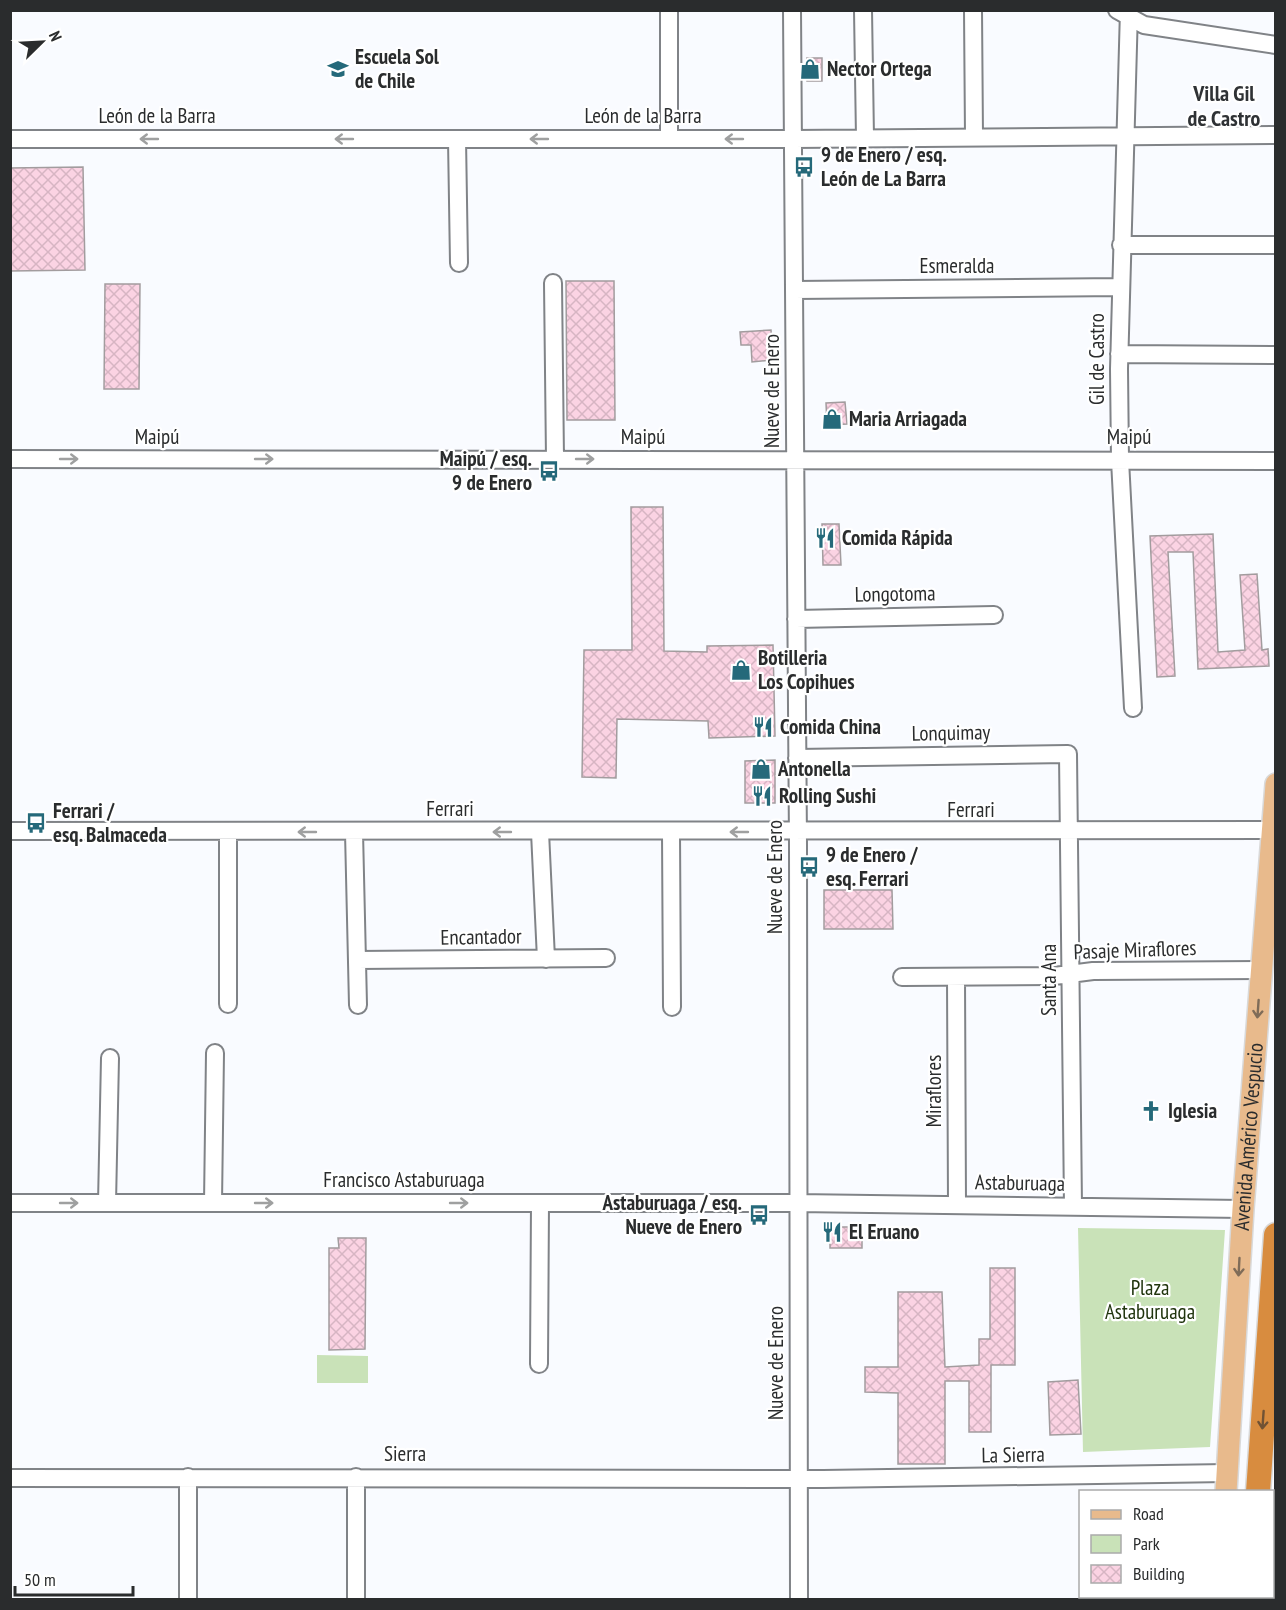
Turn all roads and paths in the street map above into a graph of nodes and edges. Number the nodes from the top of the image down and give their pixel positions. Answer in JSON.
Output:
{"nodes":[{"id":1,"x":669,"y":10,"type":"edge"},
{"id":2,"x":792,"y":10,"type":"edge"},
{"id":3,"x":863,"y":10,"type":"edge"},
{"id":4,"x":972,"y":10,"type":"edge"},
{"id":5,"x":1125,"y":12,"type":"edge"},
{"id":6,"x":1275,"y":45,"type":"edge"},
{"id":7,"x":1125,"y":135,"type":"junction"},
{"id":8,"x":1275,"y":135,"type":"edge"},
{"id":9,"x":974,"y":137,"type":"junction"},
{"id":10,"x":865,"y":138,"type":"junction"},
{"id":11,"x":10,"y":139,"type":"edge"},
{"id":12,"x":457,"y":139,"type":"junction"},
{"id":13,"x":669,"y":139,"type":"junction"},
{"id":14,"x":793,"y":139,"type":"junction"},
{"id":15,"x":1275,"y":244,"type":"edge"},
{"id":16,"x":1121,"y":246,"type":"junction"},
{"id":17,"x":459,"y":263,"type":"dead end"},
{"id":18,"x":553,"y":283,"type":"dead end"},
{"id":19,"x":1120,"y":287,"type":"junction"},
{"id":20,"x":794,"y":290,"type":"junction"},
{"id":21,"x":1119,"y":354,"type":"junction"},
{"id":22,"x":1275,"y":354,"type":"edge"},
{"id":23,"x":10,"y":459,"type":"edge"},
{"id":24,"x":555,"y":459,"type":"junction"},
{"id":25,"x":795,"y":459,"type":"junction"},
{"id":26,"x":1120,"y":460,"type":"junction"},
{"id":27,"x":1275,"y":461,"type":"edge"},
{"id":28,"x":993,"y":615,"type":"dead end"},
{"id":29,"x":796,"y":619,"type":"junction"},
{"id":30,"x":1133,"y":708,"type":"dead end"},
{"id":31,"x":1068,"y":754,"type":"joint"},
{"id":32,"x":797,"y":758,"type":"junction"},
{"id":33,"x":1275,"y":784,"type":"edge"},
{"id":34,"x":1272,"y":830,"type":"junction"},
{"id":35,"x":10,"y":831,"type":"edge"},
{"id":36,"x":228,"y":832,"type":"junction"},
{"id":37,"x":354,"y":832,"type":"junction"},
{"id":38,"x":540,"y":832,"type":"junction"},
{"id":39,"x":671,"y":832,"type":"junction"},
{"id":40,"x":798,"y":832,"type":"junction"},
{"id":41,"x":1071,"y":832,"type":"junction"},
{"id":42,"x":546,"y":958,"type":"junction"},
{"id":43,"x":606,"y":958,"type":"dead end"},
{"id":44,"x":357,"y":960,"type":"junction"},
{"id":45,"x":1261,"y":970,"type":"junction"},
{"id":46,"x":1072,"y":974,"type":"junction"},
{"id":47,"x":902,"y":977,"type":"dead end"},
{"id":48,"x":956,"y":977,"type":"junction"},
{"id":49,"x":228,"y":1004,"type":"dead end"},
{"id":50,"x":358,"y":1005,"type":"dead end"},
{"id":51,"x":672,"y":1007,"type":"dead end"},
{"id":52,"x":215,"y":1053,"type":"dead end"},
{"id":53,"x":110,"y":1058,"type":"dead end"},
{"id":54,"x":10,"y":1203,"type":"edge"},
{"id":55,"x":107,"y":1203,"type":"junction"},
{"id":56,"x":213,"y":1203,"type":"junction"},
{"id":57,"x":540,"y":1203,"type":"junction"},
{"id":58,"x":797,"y":1203,"type":"junction"},
{"id":59,"x":957,"y":1205,"type":"junction"},
{"id":60,"x":1073,"y":1206,"type":"junction"},
{"id":61,"x":1243,"y":1209,"type":"junction"},
{"id":62,"x":1275,"y":1235,"type":"edge"},
{"id":63,"x":539,"y":1364,"type":"dead end"},
{"id":64,"x":188,"y":1477,"type":"junction"},
{"id":65,"x":356,"y":1477,"type":"junction"},
{"id":66,"x":10,"y":1478,"type":"edge"},
{"id":67,"x":799,"y":1479,"type":"junction"},
{"id":68,"x":1226,"y":1482,"type":"edge"},
{"id":69,"x":1258,"y":1490,"type":"edge"},
{"id":70,"x":188,"y":1599,"type":"edge"},
{"id":71,"x":356,"y":1599,"type":"edge"},
{"id":72,"x":799,"y":1599,"type":"edge"}],
"edges":[{"from":1,"to":13,"type":"street"},
{"from":2,"to":14,"type":"street","name":"Nueve de Enero"},
{"from":3,"to":10,"type":"street"},
{"from":4,"to":9,"type":"street"},
{"from":5,"to":6,"type":"street"},
{"from":5,"to":7,"type":"street","name":"Gil de Castro"},
{"from":7,"to":8,"type":"street","name":"León de la Barra"},
{"from":7,"to":9,"type":"street","name":"León de la Barra"},
{"from":7,"to":16,"type":"street","name":"Gil de Castro"},
{"from":9,"to":10,"type":"street","name":"León de la Barra"},
{"from":10,"to":14,"type":"street","name":"León de la Barra"},
{"from":12,"to":11,"type":"street","name":"León de la Barra","one_way":true},
{"from":13,"to":12,"type":"street","name":"León de la Barra","one_way":true},
{"from":12,"to":17,"type":"street"},
{"from":14,"to":13,"type":"street","name":"León de la Barra","one_way":true},
{"from":14,"to":20,"type":"street","name":"Nueve de Enero"},
{"from":15,"to":16,"type":"street"},
{"from":16,"to":19,"type":"street","name":"Gil de Castro"},
{"from":18,"to":24,"type":"street"},
{"from":19,"to":20,"type":"street","name":"Esmeralda"},
{"from":19,"to":21,"type":"street","name":"Gil de Castro"},
{"from":20,"to":25,"type":"street","name":"Nueve de Enero"},
{"from":21,"to":22,"type":"street"},
{"from":21,"to":26,"type":"street","name":"Gil de Castro"},
{"from":23,"to":24,"type":"street","name":"Maipú","one_way":true},
{"from":24,"to":25,"type":"street","name":"Maipú","one_way":true},
{"from":25,"to":26,"type":"street","name":"Maipú"},
{"from":25,"to":29,"type":"street","name":"Nueve de Enero"},
{"from":26,"to":27,"type":"street","name":"Maipú"},
{"from":26,"to":30,"type":"street","name":"Gil de Castro"},
{"from":28,"to":29,"type":"street","name":"Longotoma"},
{"from":29,"to":32,"type":"street","name":"Nueve de Enero"},
{"from":31,"to":32,"type":"street","name":"Lonquimay"},
{"from":31,"to":41,"type":"street","name":"Santa Ana"},
{"from":32,"to":40,"type":"street","name":"Nueve de Enero"},
{"from":33,"to":34,"type":"main road","name":"Avenida Américo Vespucio"},
{"from":34,"to":41,"type":"street","name":"Ferrari"},
{"from":34,"to":45,"type":"main road","name":"Avenida Américo Vespucio"},
{"from":35,"to":36,"type":"street","name":"Ferrari"},
{"from":37,"to":36,"type":"street","name":"Ferrari","one_way":true},
{"from":36,"to":49,"type":"street"},
{"from":38,"to":37,"type":"street","name":"Ferrari","one_way":true},
{"from":37,"to":44,"type":"street"},
{"from":38,"to":39,"type":"street","name":"Ferrari"},
{"from":38,"to":42,"type":"street"},
{"from":40,"to":39,"type":"street","name":"Ferrari","one_way":true},
{"from":39,"to":51,"type":"street"},
{"from":40,"to":41,"type":"street","name":"Ferrari"},
{"from":40,"to":58,"type":"street","name":"Nueve de Enero"},
{"from":41,"to":46,"type":"street","name":"Santa Ana"},
{"from":42,"to":43,"type":"street","name":"Encantador"},
{"from":42,"to":44,"type":"street","name":"Encantador"},
{"from":44,"to":50,"type":"street"},
{"from":45,"to":46,"type":"street","name":"Pasaje Miraflores"},
{"from":45,"to":61,"type":"main road","name":"Avenida Américo Vespucio","one_way":true},
{"from":46,"to":48,"type":"street","name":"Pasaje Miraflores"},
{"from":46,"to":60,"type":"street","name":"Santa Ana"},
{"from":47,"to":48,"type":"street","name":"Pasaje Miraflores"},
{"from":48,"to":59,"type":"street","name":"Miraflores"},
{"from":52,"to":56,"type":"street"},
{"from":53,"to":55,"type":"street"},
{"from":54,"to":55,"type":"street","name":"Francisco Astaburuaga","one_way":true},
{"from":55,"to":56,"type":"street","name":"Francisco Astaburuaga"},
{"from":56,"to":57,"type":"street","name":"Francisco Astaburuaga","one_way":true},
{"from":57,"to":58,"type":"street","name":"Francisco Astaburuaga"},
{"from":57,"to":63,"type":"street"},
{"from":58,"to":59,"type":"street","name":"Astaburuaga"},
{"from":58,"to":67,"type":"street","name":"Nueve de Enero"},
{"from":59,"to":60,"type":"street","name":"Astaburuaga"},
{"from":60,"to":61,"type":"street","name":"Astaburuaga"},
{"from":61,"to":68,"type":"main road","name":"Avenida Américo Vespucio","one_way":true},
{"from":62,"to":69,"type":"highway","one_way":true},
{"from":64,"to":65,"type":"street","name":"Sierra"},
{"from":64,"to":66,"type":"street","name":"Sierra"},
{"from":64,"to":70,"type":"street"},
{"from":65,"to":67,"type":"street","name":"Sierra"},
{"from":65,"to":71,"type":"street"},
{"from":67,"to":68,"type":"street","name":"La Sierra"},
{"from":67,"to":72,"type":"street","name":"Nueve de Enero"}]}
